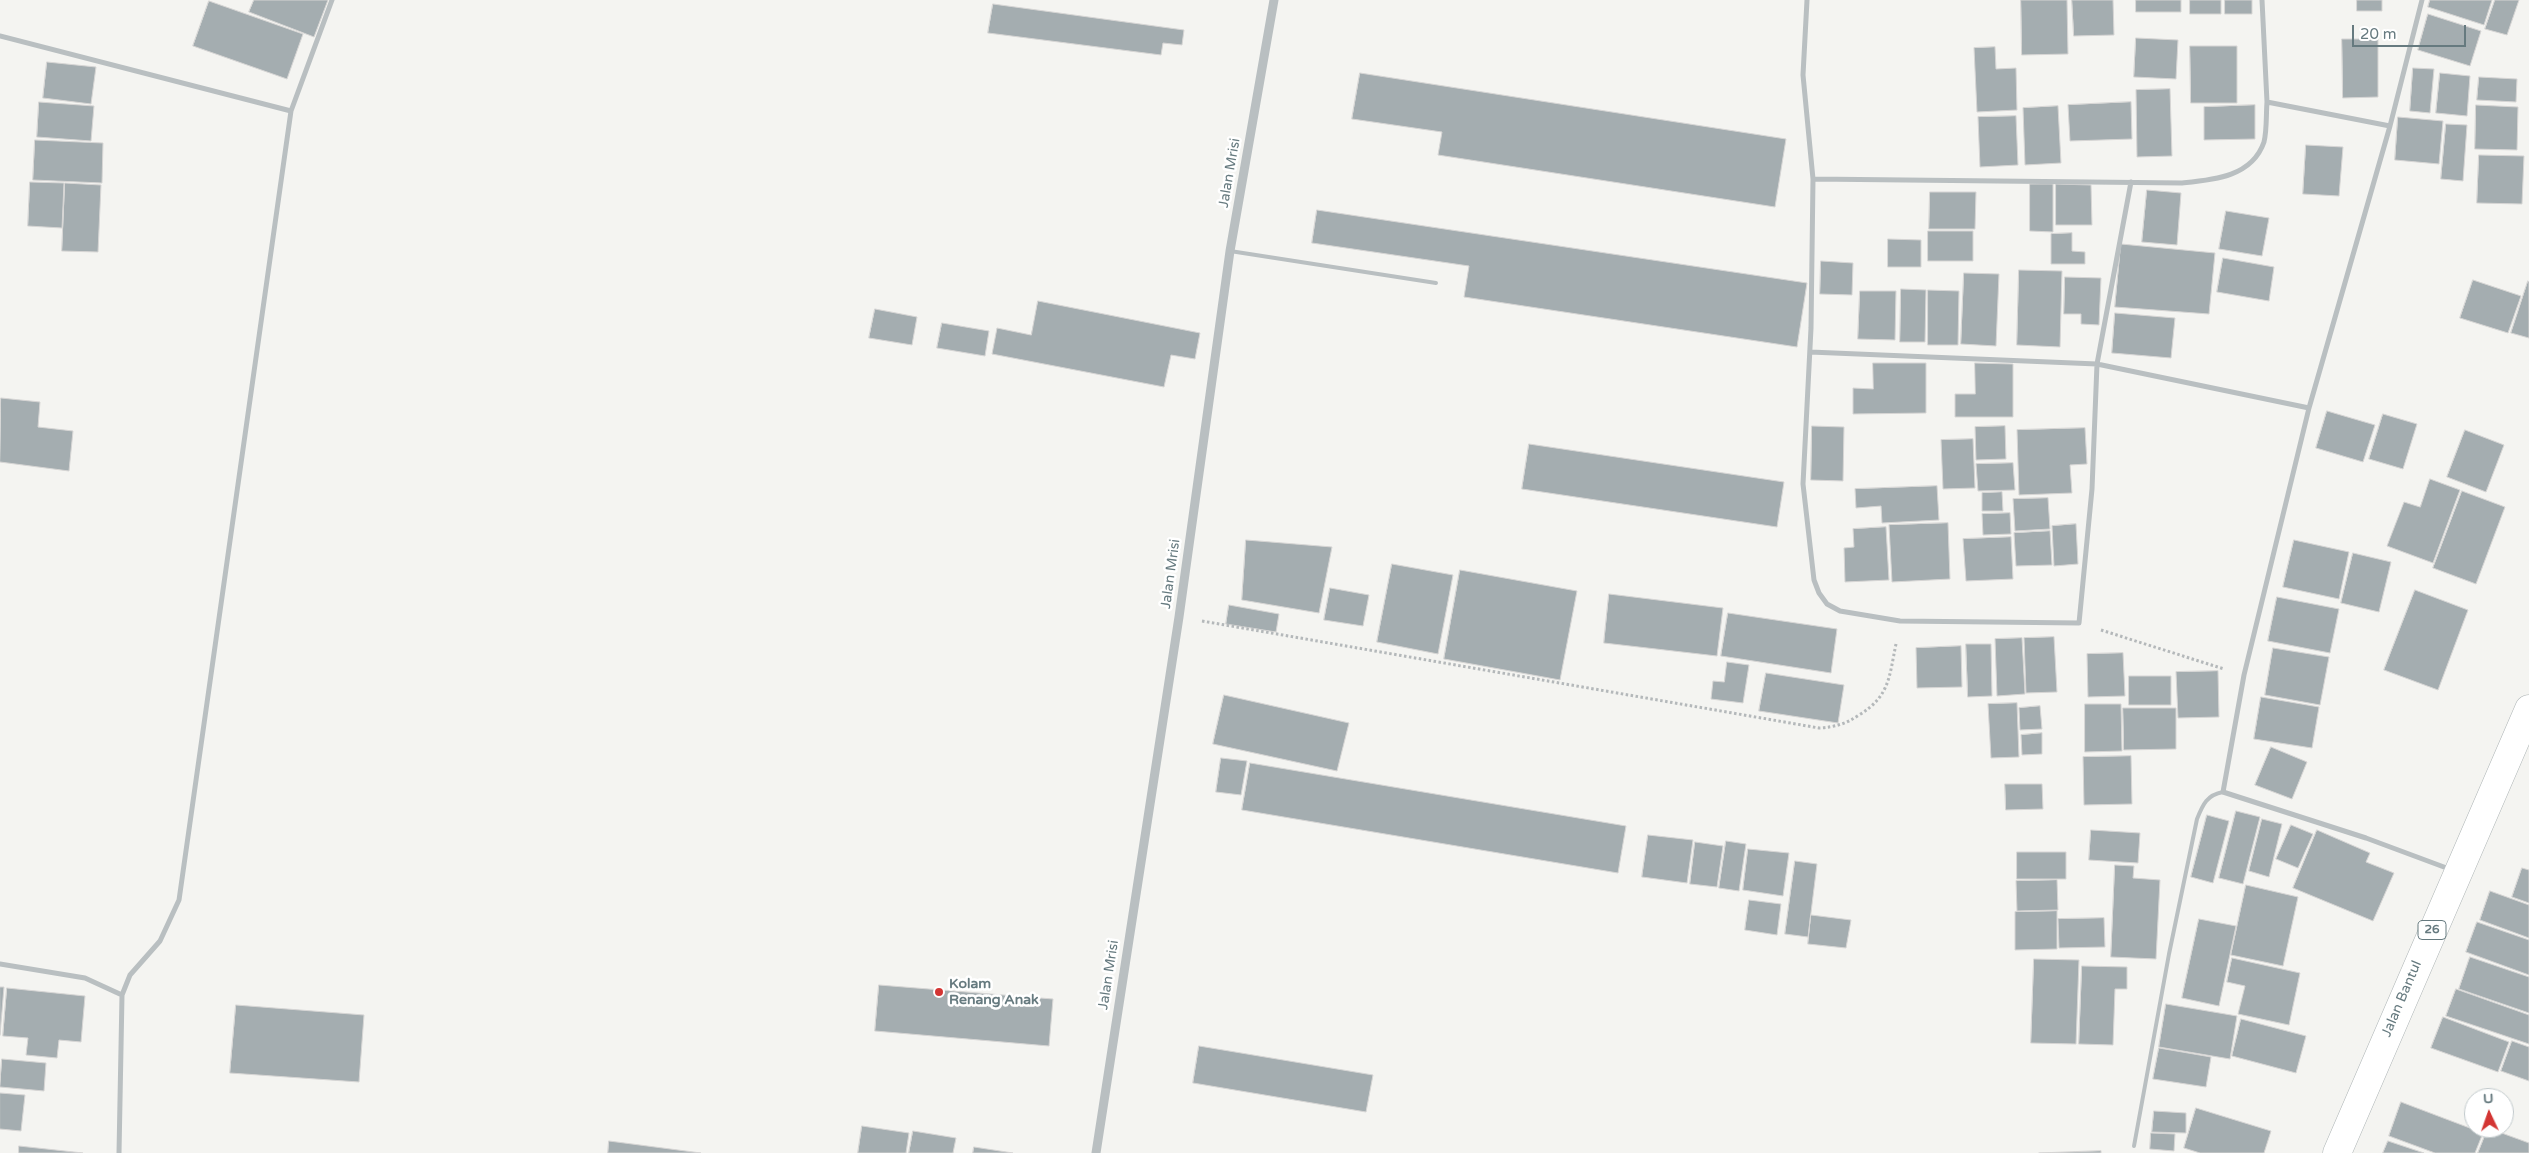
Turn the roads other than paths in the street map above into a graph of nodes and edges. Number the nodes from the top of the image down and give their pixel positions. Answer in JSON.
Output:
{"nodes":[{"id":1,"x":332,"y":0,"type":"edge"},
{"id":2,"x":1274,"y":0,"type":"edge"},
{"id":3,"x":1807,"y":0,"type":"edge"},
{"id":4,"x":2262,"y":0,"type":"edge"},
{"id":5,"x":2422,"y":0,"type":"edge"},
{"id":6,"x":0,"y":36,"type":"edge"},
{"id":7,"x":2267,"y":102,"type":"junction"},
{"id":8,"x":291,"y":111,"type":"junction"},
{"id":9,"x":2390,"y":126,"type":"junction"},
{"id":10,"x":1813,"y":179,"type":"junction"},
{"id":11,"x":2131,"y":182,"type":"junction"},
{"id":12,"x":1230,"y":251,"type":"junction"},
{"id":13,"x":1436,"y":283,"type":"dead end"},
{"id":14,"x":1810,"y":352,"type":"junction"},
{"id":15,"x":2097,"y":364,"type":"junction"},
{"id":16,"x":2309,"y":408,"type":"junction"},
{"id":17,"x":2529,"y":709,"type":"edge"},
{"id":18,"x":2224,"y":792,"type":"junction"},
{"id":19,"x":2457,"y":872,"type":"junction"},
{"id":20,"x":0,"y":964,"type":"edge"},
{"id":21,"x":122,"y":995,"type":"junction"},
{"id":22,"x":2134,"y":1146,"type":"dead end"},
{"id":23,"x":119,"y":1153,"type":"edge"},
{"id":24,"x":1096,"y":1153,"type":"edge"},
{"id":25,"x":2337,"y":1153,"type":"edge"}],
"edges":[{"from":1,"to":8,"type":"street"},
{"from":2,"to":12,"type":"street","name":"Jalan Mrisi"},
{"from":3,"to":10,"type":"street"},
{"from":4,"to":7,"type":"street"},
{"from":5,"to":9,"type":"street"},
{"from":6,"to":8,"type":"street"},
{"from":7,"to":9,"type":"street"},
{"from":7,"to":11,"type":"street"},
{"from":8,"to":21,"type":"street"},
{"from":9,"to":16,"type":"street"},
{"from":10,"to":11,"type":"street"},
{"from":10,"to":14,"type":"street"},
{"from":11,"to":15,"type":"street"},
{"from":12,"to":13,"type":"lane"},
{"from":12,"to":24,"type":"street","name":"Jalan Mrisi"},
{"from":14,"to":15,"type":"street"},
{"from":14,"to":15,"type":"street"},
{"from":15,"to":16,"type":"street"},
{"from":16,"to":18,"type":"street"},
{"from":17,"to":19,"type":"main road","name":"Jalan Bantul","number":"26"},
{"from":18,"to":19,"type":"street"},
{"from":18,"to":22,"type":"lane"},
{"from":19,"to":25,"type":"main road","name":"Jalan Bantul","number":"26"},
{"from":20,"to":21,"type":"street"},
{"from":21,"to":23,"type":"street"}]}
